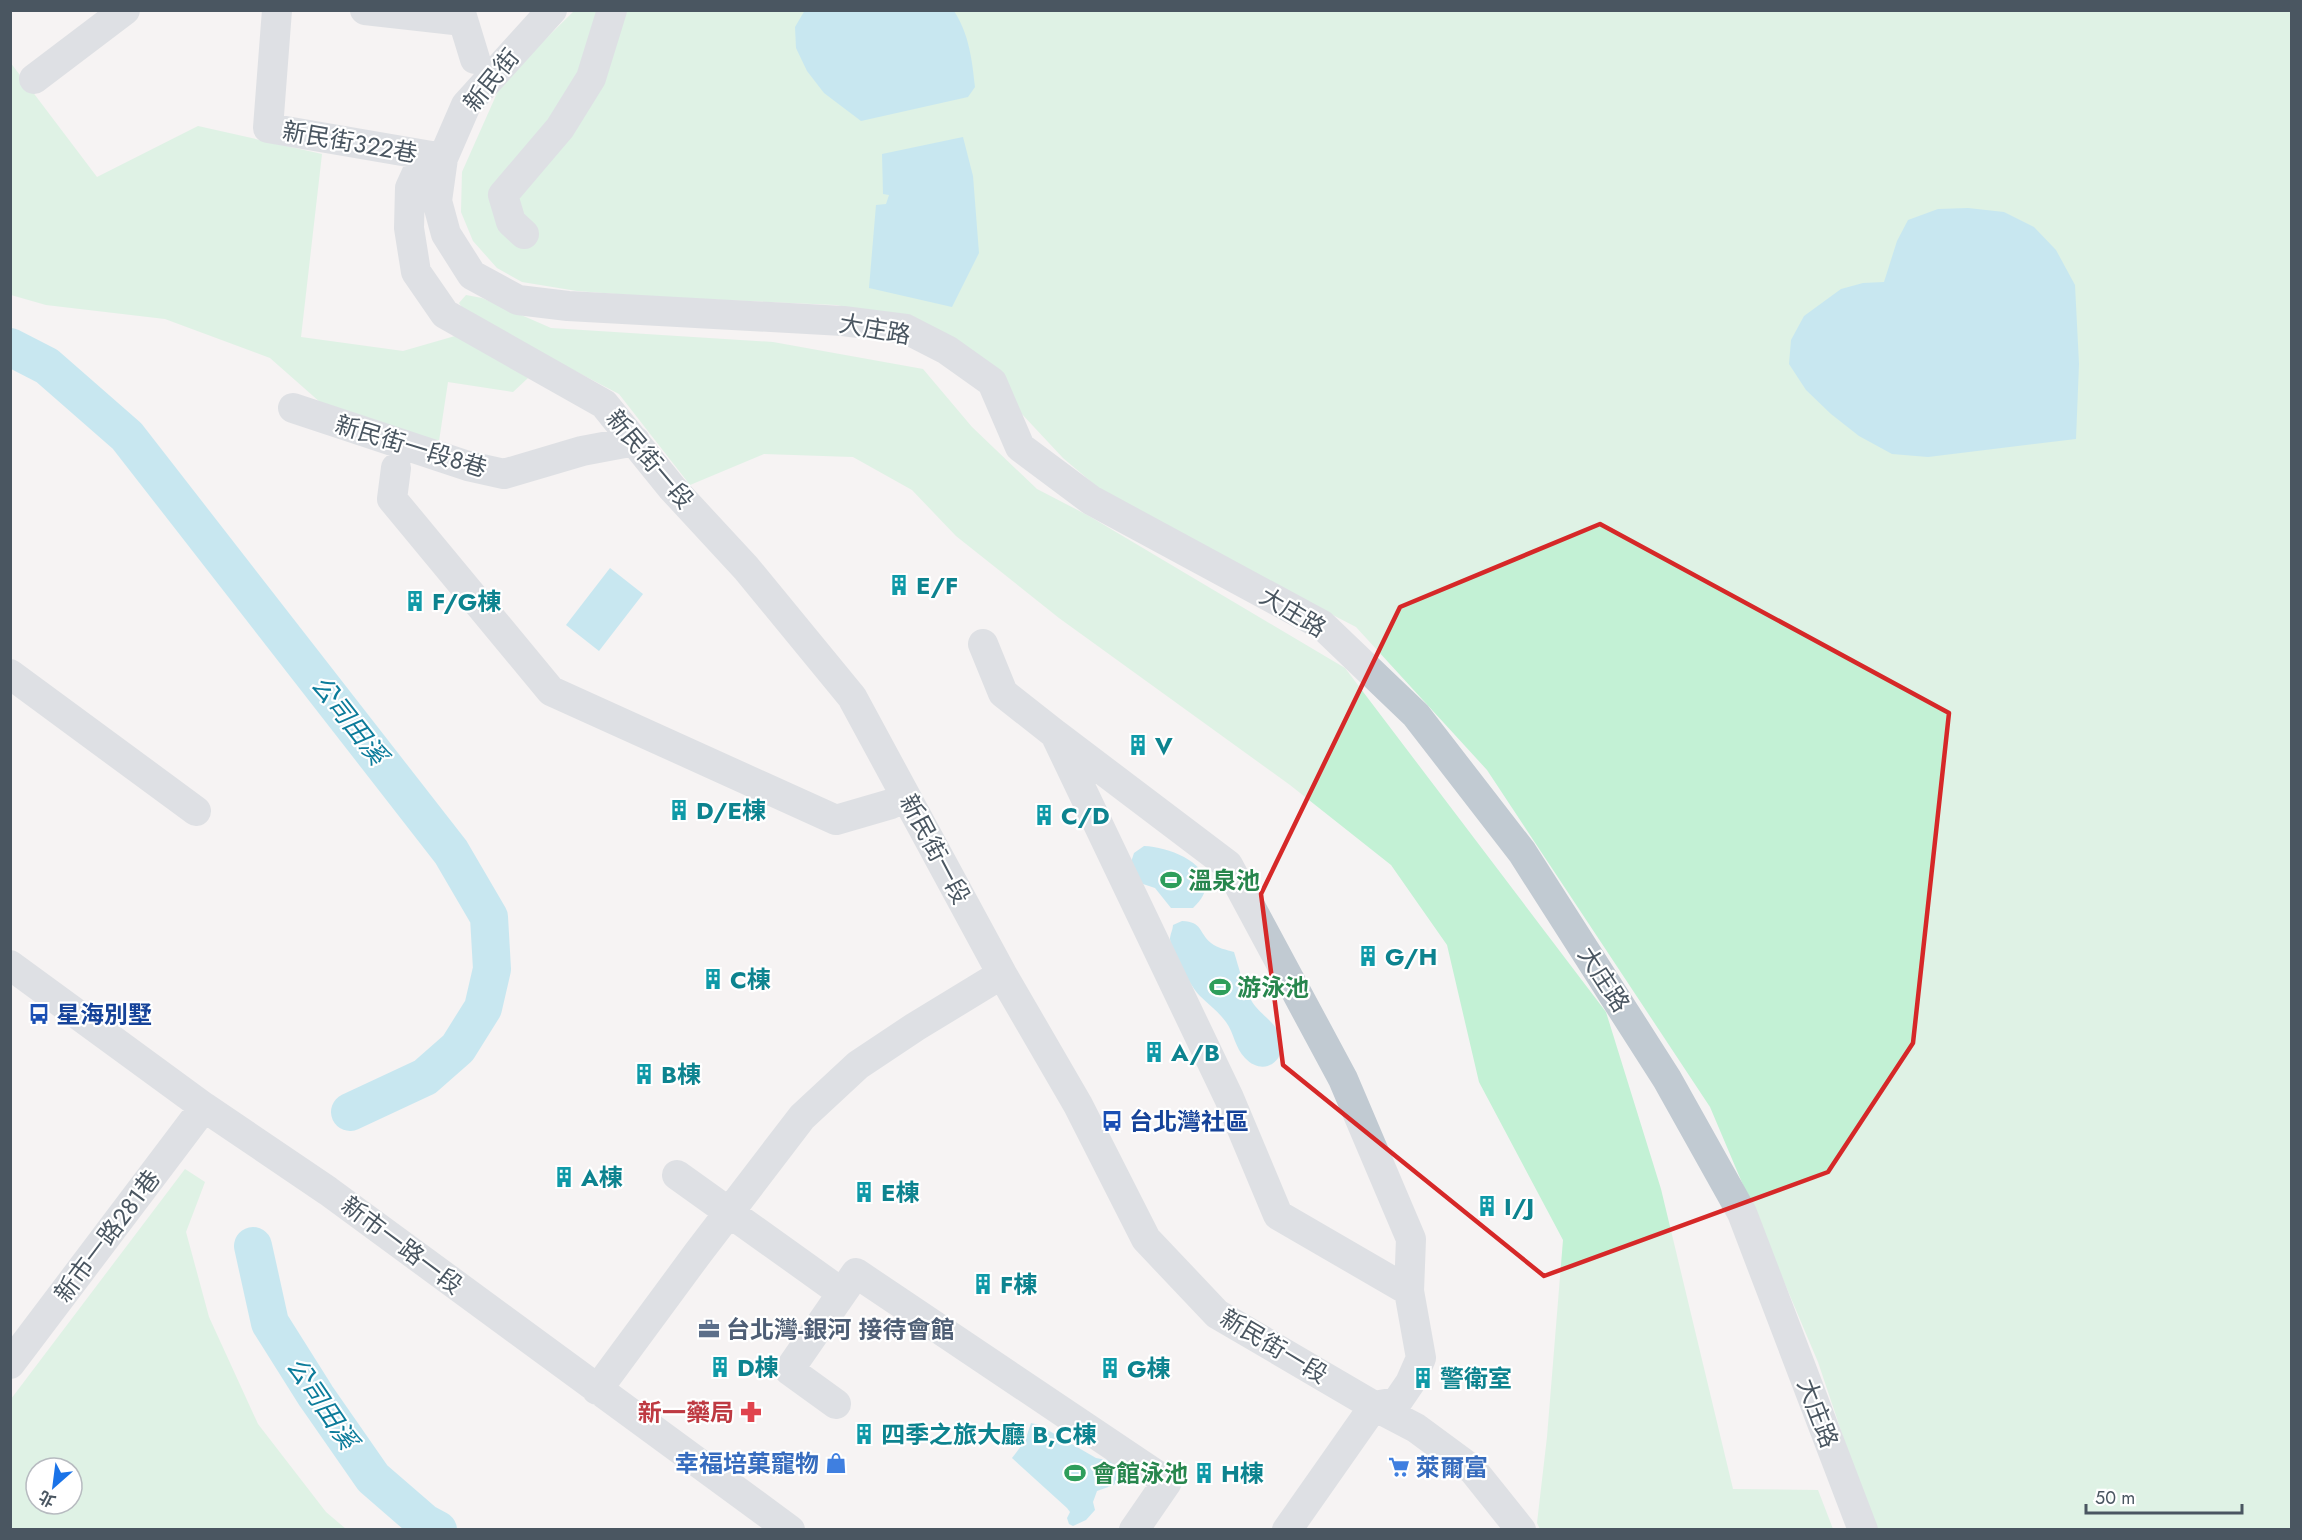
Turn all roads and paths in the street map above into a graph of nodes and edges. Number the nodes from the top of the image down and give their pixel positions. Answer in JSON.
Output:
{"nodes":[{"id":1,"x":126,"y":10,"type":"edge"},
{"id":2,"x":365,"y":10,"type":"edge"},
{"id":3,"x":552,"y":10,"type":"edge"},
{"id":4,"x":612,"y":10,"type":"edge"},
{"id":5,"x":277,"y":11,"type":"edge"},
{"id":6,"x":452,"y":16,"type":"edge"},
{"id":7,"x":475,"y":59,"type":"dead end"},
{"id":8,"x":34,"y":79,"type":"dead end"},
{"id":9,"x":442,"y":158,"type":"junction"},
{"id":10,"x":525,"y":234,"type":"dead end"},
{"id":11,"x":293,"y":408,"type":"dead end"},
{"id":12,"x":635,"y":441,"type":"junction"},
{"id":13,"x":396,"y":468,"type":"dead end"},
{"id":14,"x":984,"y":644,"type":"dead end"},
{"id":15,"x":10,"y":674,"type":"edge"},
{"id":16,"x":1055,"y":734,"type":"junction"},
{"id":17,"x":891,"y":804,"type":"dead end"},
{"id":18,"x":196,"y":811,"type":"dead end"},
{"id":19,"x":10,"y":965,"type":"edge"},
{"id":20,"x":1002,"y":974,"type":"junction"},
{"id":21,"x":204,"y":1107,"type":"junction"},
{"id":22,"x":677,"y":1175,"type":"dead end"},
{"id":23,"x":729,"y":1212,"type":"junction"},
{"id":24,"x":1409,"y":1291,"type":"junction"},
{"id":25,"x":842,"y":1293,"type":"junction"},
{"id":26,"x":10,"y":1364,"type":"edge"},
{"id":27,"x":597,"y":1390,"type":"junction"},
{"id":28,"x":836,"y":1404,"type":"dead end"},
{"id":29,"x":1374,"y":1406,"type":"junction"},
{"id":30,"x":790,"y":1530,"type":"edge"},
{"id":31,"x":1134,"y":1530,"type":"edge"},
{"id":32,"x":1287,"y":1530,"type":"edge"},
{"id":33,"x":1521,"y":1530,"type":"edge"},
{"id":34,"x":1863,"y":1530,"type":"edge"}],
"edges":[{"from":1,"to":8,"type":"street"},
{"from":2,"to":6,"type":"street"},
{"from":3,"to":9,"type":"street","name":"新民街"},
{"from":4,"to":10,"type":"street"},
{"from":5,"to":9,"type":"street","name":"新民街322巷"},
{"from":6,"to":7,"type":"street"},
{"from":9,"to":12,"type":"street","name":"新民街一段"},
{"from":9,"to":34,"type":"street","name":"大庄路"},
{"from":11,"to":12,"type":"street","name":"新民街一段8巷"},
{"from":12,"to":20,"type":"street","name":"新民街一段"},
{"from":13,"to":17,"type":"street"},
{"from":14,"to":16,"type":"street"},
{"from":15,"to":18,"type":"street"},
{"from":16,"to":24,"type":"street"},
{"from":16,"to":24,"type":"street"},
{"from":19,"to":21,"type":"street","name":"新市一路一段"},
{"from":20,"to":23,"type":"street"},
{"from":20,"to":29,"type":"street","name":"新民街一段"},
{"from":21,"to":26,"type":"street","name":"新市一路281巷"},
{"from":21,"to":27,"type":"street","name":"新市一路一段"},
{"from":22,"to":23,"type":"street"},
{"from":23,"to":25,"type":"street"},
{"from":23,"to":27,"type":"street"},
{"from":24,"to":29,"type":"street"},
{"from":25,"to":28,"type":"street"},
{"from":25,"to":31,"type":"street"},
{"from":27,"to":30,"type":"street","name":"新市一路一段"},
{"from":29,"to":32,"type":"street"},
{"from":29,"to":33,"type":"street","name":"新民街一段"}]}
